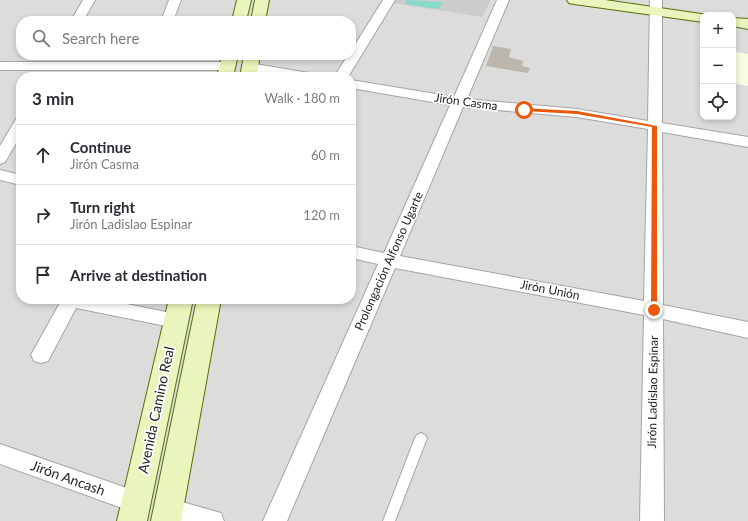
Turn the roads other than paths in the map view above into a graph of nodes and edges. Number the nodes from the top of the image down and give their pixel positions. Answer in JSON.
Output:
{"nodes":[{"id":1,"x":89,"y":0,"type":"edge"},
{"id":2,"x":175,"y":0,"type":"edge"},
{"id":3,"x":244,"y":0,"type":"edge"},
{"id":4,"x":262,"y":0,"type":"edge"},
{"id":5,"x":389,"y":0,"type":"edge"},
{"id":6,"x":503,"y":0,"type":"edge"},
{"id":7,"x":574,"y":0,"type":"edge"},
{"id":8,"x":656,"y":6,"type":"edge"},
{"id":9,"x":80,"y":16,"type":"edge"},
{"id":10,"x":169,"y":16,"type":"edge"},
{"id":11,"x":240,"y":16,"type":"edge"},
{"id":12,"x":259,"y":16,"type":"edge"},
{"id":13,"x":700,"y":17,"type":"edge"},
{"id":14,"x":736,"y":22,"type":"edge"},
{"id":15,"x":748,"y":24,"type":"edge"},
{"id":16,"x":356,"y":53,"type":"edge"},
{"id":17,"x":352,"y":60,"type":"edge"},
{"id":18,"x":0,"y":66,"type":"edge"},
{"id":19,"x":52,"y":66,"type":"edge"},
{"id":20,"x":149,"y":66,"type":"edge"},
{"id":21,"x":228,"y":66,"type":"edge"},
{"id":22,"x":250,"y":66,"type":"edge"},
{"id":23,"x":282,"y":72,"type":"edge"},
{"id":24,"x":344,"y":72,"type":"edge"},
{"id":25,"x":356,"y":85,"type":"edge"},
{"id":26,"x":458,"y":102,"type":"junction"},
{"id":27,"x":655,"y":126,"type":"junction"},
{"id":28,"x":16,"y":131,"type":"edge"},
{"id":29,"x":748,"y":142,"type":"edge"},
{"id":30,"x":0,"y":159,"type":"edge"},
{"id":31,"x":0,"y":175,"type":"edge"},
{"id":32,"x":16,"y":179,"type":"edge"},
{"id":33,"x":356,"y":253,"type":"edge"},
{"id":34,"x":389,"y":260,"type":"junction"},
{"id":35,"x":68,"y":304,"type":"edge"},
{"id":36,"x":120,"y":304,"type":"edge"},
{"id":37,"x":208,"y":304,"type":"edge"},
{"id":38,"x":178,"y":310,"type":"edge"},
{"id":39,"x":654,"y":310,"type":"junction"},
{"id":40,"x":748,"y":330,"type":"edge"},
{"id":41,"x":41,"y":355,"type":"dead end"},
{"id":42,"x":421,"y":438,"type":"dead end"},
{"id":43,"x":0,"y":454,"type":"edge"},
{"id":44,"x":134,"y":512,"type":"edge"},
{"id":45,"x":167,"y":515,"type":"edge"},
{"id":46,"x":212,"y":521,"type":"edge"},
{"id":47,"x":275,"y":521,"type":"edge"},
{"id":48,"x":389,"y":521,"type":"edge"},
{"id":49,"x":652,"y":521,"type":"edge"}],
"edges":[{"from":1,"to":9,"type":"street"},
{"from":2,"to":10,"type":"street"},
{"from":3,"to":11,"type":"main road"},
{"from":4,"to":12,"type":"main road"},
{"from":5,"to":16,"type":"street"},
{"from":6,"to":26,"type":"street","name":"Prolongación Alfonso Ugarte"},
{"from":7,"to":8,"type":"main road"},
{"from":8,"to":13,"type":"main road"},
{"from":8,"to":27,"type":"street","name":"Jirón Ladislao Espinar"},
{"from":14,"to":15,"type":"main road"},
{"from":17,"to":24,"type":"street"},
{"from":18,"to":19,"type":"street"},
{"from":19,"to":20,"type":"street"},
{"from":20,"to":21,"type":"street"},
{"from":22,"to":23,"type":"street"},
{"from":25,"to":26,"type":"street","name":"Jirón Casma"},
{"from":26,"to":27,"type":"street","name":"Jirón Casma"},
{"from":26,"to":34,"type":"street","name":"Prolongación Alfonso Ugarte"},
{"from":27,"to":29,"type":"street","name":"Jirón Casma"},
{"from":27,"to":39,"type":"street","name":"Jirón Ladislao Espinar"},
{"from":28,"to":30,"type":"street"},
{"from":31,"to":32,"type":"street"},
{"from":33,"to":34,"type":"street","name":"Jirón Unión"},
{"from":34,"to":39,"type":"street","name":"Jirón Unión"},
{"from":34,"to":47,"type":"street","name":"Prolongación Alfonso Ugarte"},
{"from":35,"to":41,"type":"street"},
{"from":36,"to":38,"type":"street"},
{"from":37,"to":45,"type":"main road"},
{"from":38,"to":44,"type":"main road","name":"Avenida Camino Real"},
{"from":39,"to":40,"type":"street","name":"Jirón Unión"},
{"from":39,"to":49,"type":"street","name":"Jirón Ladislao Espinar"},
{"from":42,"to":48,"type":"lane"},
{"from":43,"to":44,"type":"street","name":"Jirón Ancash"},
{"from":45,"to":46,"type":"street"}]}
